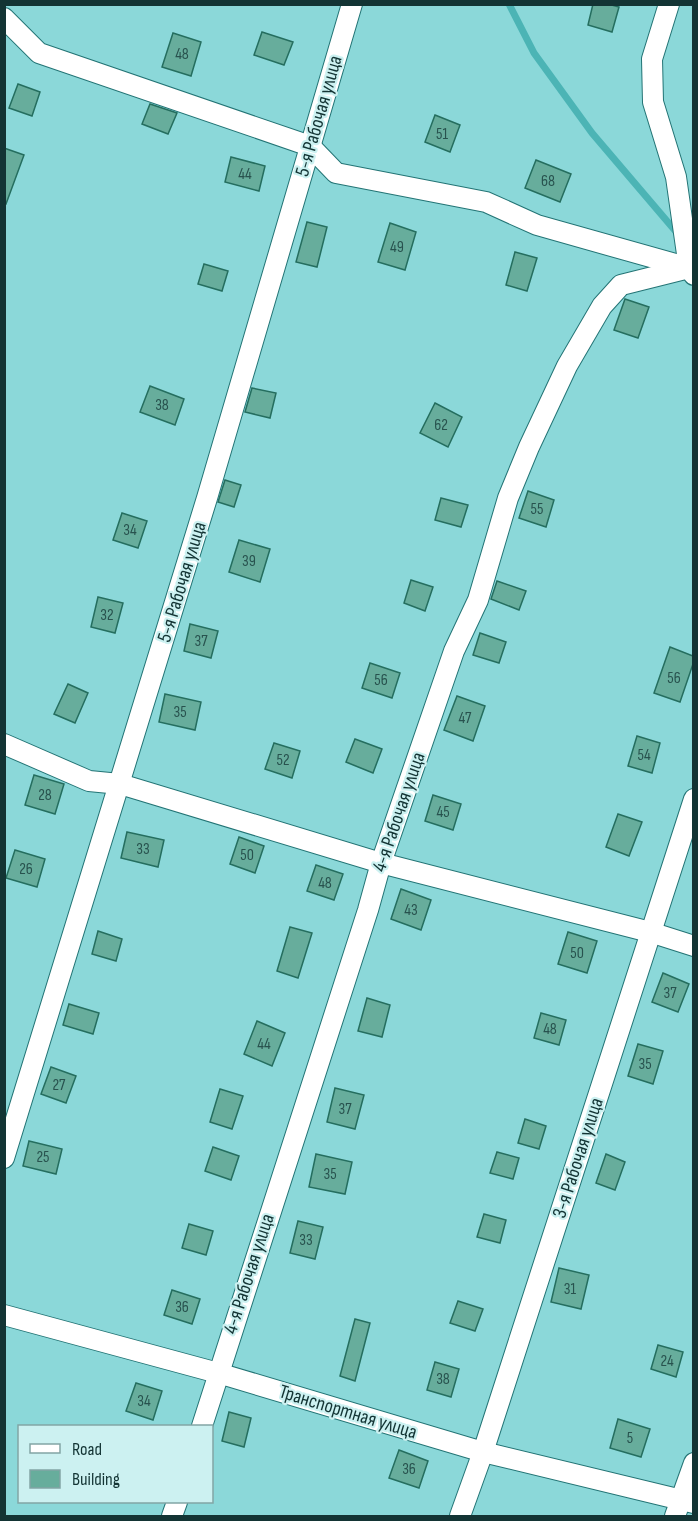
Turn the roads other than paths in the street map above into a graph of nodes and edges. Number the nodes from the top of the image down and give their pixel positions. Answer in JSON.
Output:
{"nodes":[{"id":1,"x":352,"y":4,"type":"edge"},
{"id":2,"x":669,"y":4,"type":"edge"},
{"id":3,"x":4,"y":18,"type":"edge"},
{"id":4,"x":310,"y":146,"type":"junction"},
{"id":5,"x":691,"y":271,"type":"edge"},
{"id":6,"x":4,"y":744,"type":"edge"},
{"id":7,"x":120,"y":784,"type":"junction"},
{"id":8,"x":693,"y":799,"type":"edge"},
{"id":9,"x":381,"y":863,"type":"junction"},
{"id":10,"x":650,"y":932,"type":"junction"},
{"id":11,"x":693,"y":946,"type":"edge"},
{"id":12,"x":4,"y":1158,"type":"edge"},
{"id":13,"x":4,"y":1315,"type":"edge"},
{"id":14,"x":218,"y":1373,"type":"junction"},
{"id":15,"x":202,"y":1425,"type":"edge"},
{"id":16,"x":483,"y":1452,"type":"junction"},
{"id":17,"x":693,"y":1463,"type":"edge"},
{"id":18,"x":683,"y":1506,"type":"edge"},
{"id":19,"x":460,"y":1516,"type":"edge"}],
"edges":[{"from":1,"to":4,"type":"street","name":"5-я Рабочая улица"},
{"from":2,"to":5,"type":"street"},
{"from":3,"to":4,"type":"street"},
{"from":4,"to":5,"type":"street"},
{"from":4,"to":7,"type":"street","name":"5-я Рабочая улица"},
{"from":5,"to":9,"type":"street","name":"4-я Рабочая улица"},
{"from":6,"to":7,"type":"street"},
{"from":7,"to":9,"type":"street"},
{"from":7,"to":12,"type":"street","name":"5-я Рабочая улица"},
{"from":8,"to":10,"type":"street","name":"3-я Рабочая улица"},
{"from":9,"to":10,"type":"street"},
{"from":9,"to":14,"type":"street","name":"4-я Рабочая улица"},
{"from":10,"to":11,"type":"street"},
{"from":10,"to":16,"type":"street","name":"3-я Рабочая улица"},
{"from":13,"to":14,"type":"street","name":"Транспортная улица"},
{"from":14,"to":15,"type":"street","name":"4-я Рабочая улица"},
{"from":14,"to":16,"type":"street","name":"Транспортная улица"},
{"from":16,"to":18,"type":"street","name":"Транспортная улица"},
{"from":16,"to":19,"type":"street","name":"3-я Рабочая улица"},
{"from":17,"to":18,"type":"street"}]}
